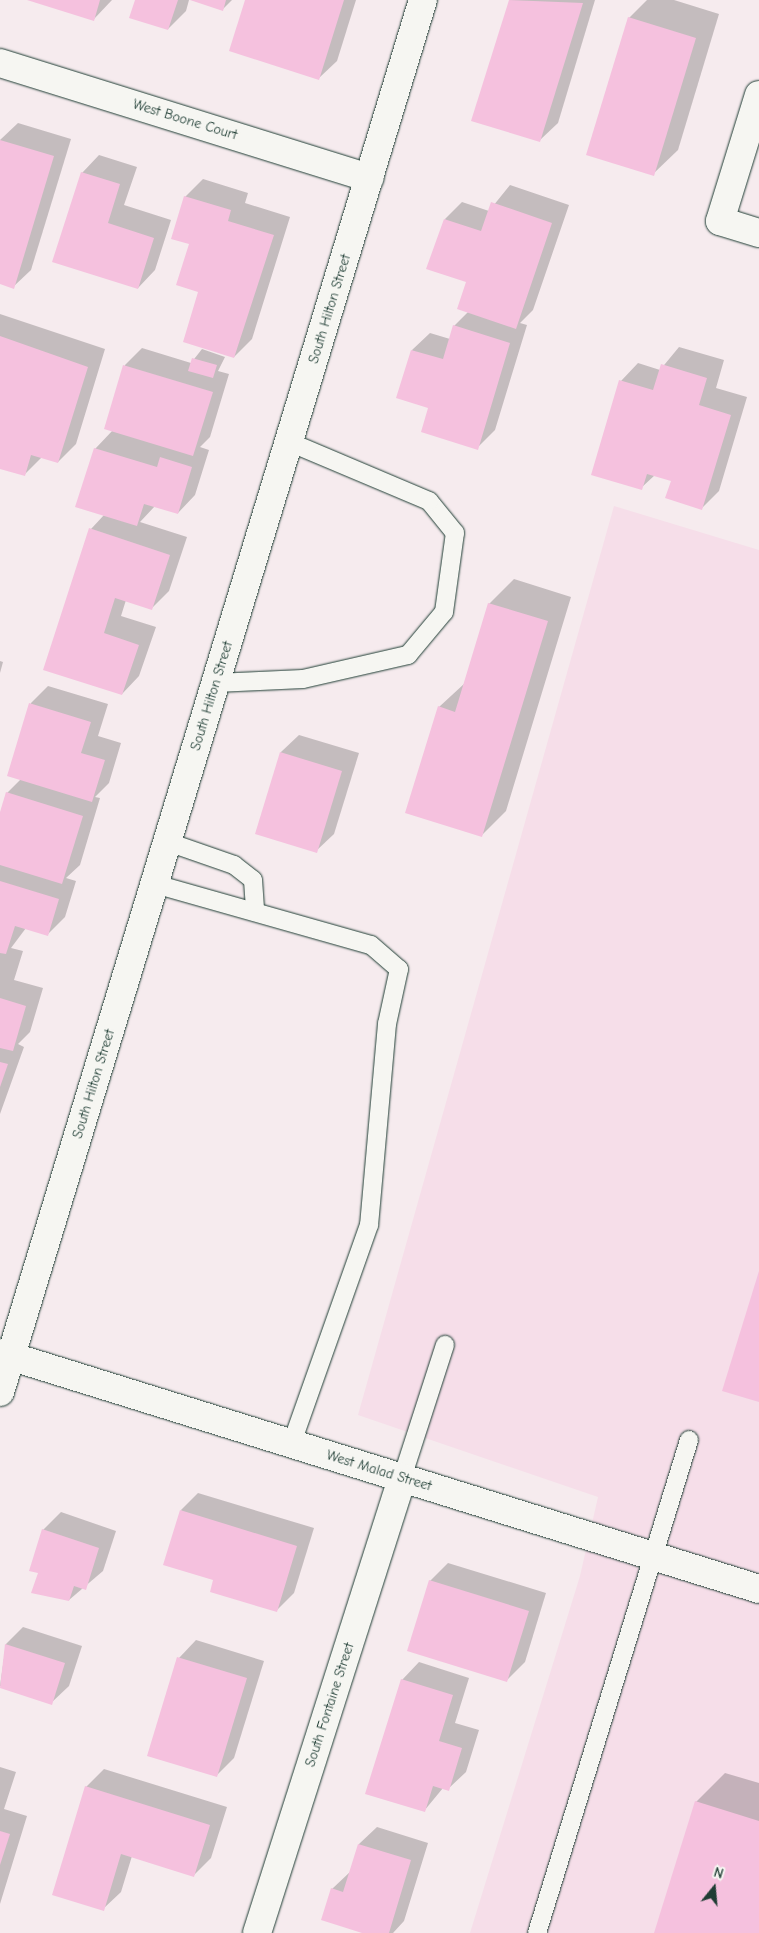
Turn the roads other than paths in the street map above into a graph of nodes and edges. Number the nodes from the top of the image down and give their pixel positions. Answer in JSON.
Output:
{"nodes":[{"id":1,"x":423,"y":0,"type":"edge"},
{"id":2,"x":0,"y":63,"type":"edge"},
{"id":3,"x":759,"y":95,"type":"edge"},
{"id":4,"x":370,"y":178,"type":"junction"},
{"id":5,"x":759,"y":233,"type":"edge"},
{"id":6,"x":290,"y":442,"type":"junction"},
{"id":7,"x":216,"y":683,"type":"junction"},
{"id":8,"x":168,"y":842,"type":"junction"},
{"id":9,"x":155,"y":884,"type":"junction"},
{"id":10,"x":255,"y":912,"type":"junction"},
{"id":11,"x":445,"y":1345,"type":"dead end"},
{"id":12,"x":6,"y":1354,"type":"edge"},
{"id":13,"x":0,"y":1392,"type":"edge"},
{"id":14,"x":689,"y":1440,"type":"dead end"},
{"id":15,"x":292,"y":1443,"type":"junction"},
{"id":16,"x":402,"y":1478,"type":"junction"},
{"id":17,"x":654,"y":1556,"type":"junction"},
{"id":18,"x":759,"y":1589,"type":"edge"},
{"id":19,"x":257,"y":1933,"type":"edge"},
{"id":20,"x":537,"y":1933,"type":"edge"}],
"edges":[{"from":1,"to":4,"type":"street","name":"South Hilton Street"},
{"from":2,"to":4,"type":"street","name":"West Boone Court"},
{"from":3,"to":5,"type":"street"},
{"from":4,"to":6,"type":"street","name":"South Hilton Street"},
{"from":6,"to":7,"type":"street","name":"South Hilton Street"},
{"from":6,"to":7,"type":"lane"},
{"from":7,"to":8,"type":"street","name":"South Hilton Street"},
{"from":8,"to":9,"type":"street","name":"South Hilton Street"},
{"from":8,"to":10,"type":"lane"},
{"from":9,"to":10,"type":"lane"},
{"from":9,"to":12,"type":"street","name":"South Hilton Street"},
{"from":10,"to":15,"type":"lane"},
{"from":11,"to":16,"type":"lane"},
{"from":12,"to":13,"type":"street","name":"South Hilton Street"},
{"from":12,"to":15,"type":"street","name":"West Malad Street"},
{"from":14,"to":17,"type":"lane"},
{"from":15,"to":16,"type":"street","name":"West Malad Street"},
{"from":16,"to":17,"type":"street","name":"West Malad Street"},
{"from":16,"to":19,"type":"street","name":"South Fontaine Street"},
{"from":17,"to":18,"type":"street","name":"West Malad Street"},
{"from":17,"to":20,"type":"lane"}]}
